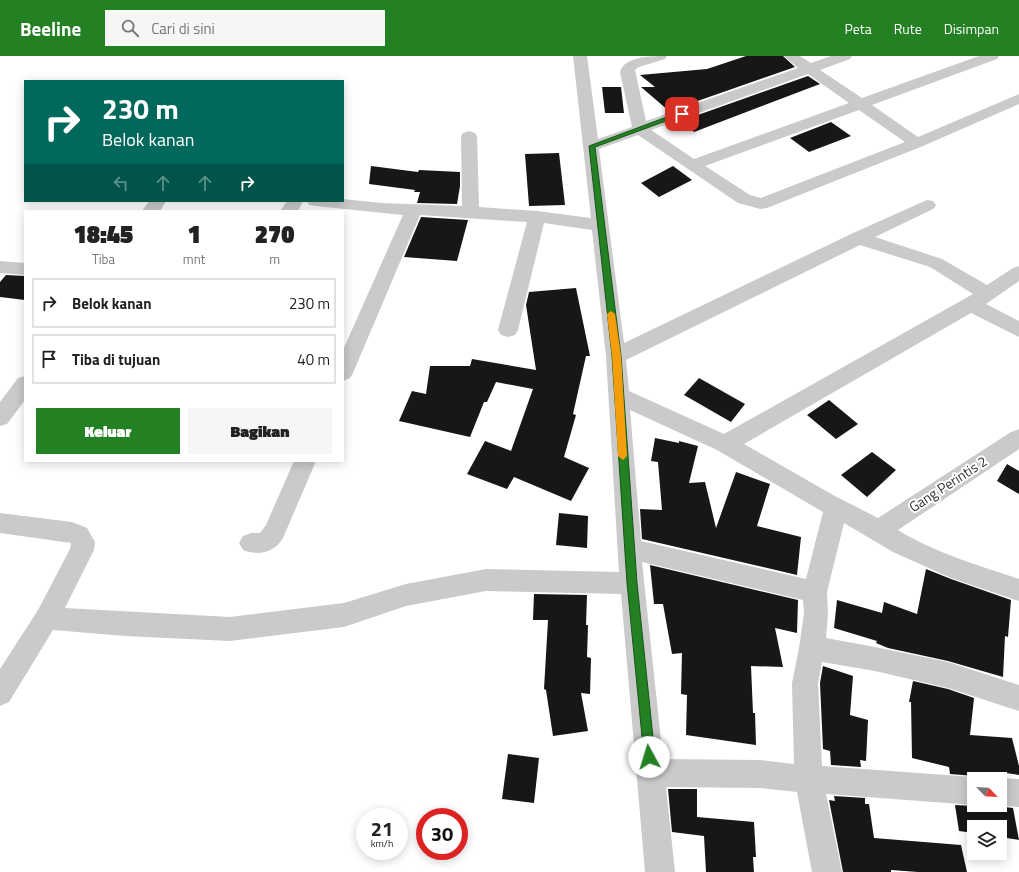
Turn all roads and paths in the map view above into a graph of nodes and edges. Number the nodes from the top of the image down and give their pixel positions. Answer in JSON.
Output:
{"nodes":[{"id":1,"x":580,"y":56,"type":"edge"},
{"id":2,"x":660,"y":56,"type":"edge"},
{"id":3,"x":791,"y":56,"type":"edge"},
{"id":4,"x":845,"y":56,"type":"edge"},
{"id":5,"x":992,"y":56,"type":"edge"},
{"id":6,"x":809,"y":69,"type":"junction"},
{"id":7,"x":1019,"y":98,"type":"edge"},
{"id":8,"x":860,"y":104,"type":"junction"},
{"id":9,"x":640,"y":129,"type":"junction"},
{"id":10,"x":469,"y":136,"type":"dead end"},
{"id":11,"x":917,"y":143,"type":"junction"},
{"id":12,"x":592,"y":146,"type":"junction"},
{"id":13,"x":692,"y":165,"type":"junction"},
{"id":14,"x":324,"y":202,"type":"edge"},
{"id":15,"x":927,"y":205,"type":"dead end"},
{"id":16,"x":414,"y":210,"type":"junction"},
{"id":17,"x":471,"y":212,"type":"junction"},
{"id":18,"x":536,"y":217,"type":"junction"},
{"id":19,"x":601,"y":225,"type":"junction"},
{"id":20,"x":857,"y":238,"type":"junction"},
{"id":21,"x":0,"y":267,"type":"edge"},
{"id":22,"x":24,"y":269,"type":"edge"},
{"id":23,"x":1019,"y":272,"type":"edge"},
{"id":24,"x":987,"y":294,"type":"junction"},
{"id":25,"x":971,"y":305,"type":"junction"},
{"id":26,"x":508,"y":330,"type":"dead end"},
{"id":27,"x":1019,"y":330,"type":"edge"},
{"id":28,"x":616,"y":356,"type":"junction"},
{"id":29,"x":344,"y":371,"type":"edge"},
{"id":30,"x":24,"y":385,"type":"edge"},
{"id":31,"x":618,"y":395,"type":"junction"},
{"id":32,"x":0,"y":418,"type":"edge"},
{"id":33,"x":1019,"y":438,"type":"edge"},
{"id":34,"x":725,"y":444,"type":"junction"},
{"id":35,"x":305,"y":462,"type":"edge"},
{"id":36,"x":836,"y":508,"type":"junction"},
{"id":37,"x":0,"y":524,"type":"edge"},
{"id":38,"x":878,"y":531,"type":"junction"},
{"id":39,"x":251,"y":543,"type":"dead end"},
{"id":40,"x":630,"y":549,"type":"junction"},
{"id":41,"x":632,"y":583,"type":"junction"},
{"id":42,"x":1019,"y":590,"type":"edge"},
{"id":43,"x":815,"y":592,"type":"junction"},
{"id":44,"x":47,"y":618,"type":"junction"},
{"id":45,"x":812,"y":648,"type":"junction"},
{"id":46,"x":0,"y":694,"type":"edge"},
{"id":47,"x":1019,"y":698,"type":"edge"},
{"id":48,"x":651,"y":773,"type":"junction"},
{"id":49,"x":809,"y":779,"type":"junction"},
{"id":50,"x":967,"y":790,"type":"edge"},
{"id":51,"x":1007,"y":792,"type":"edge"},
{"id":52,"x":1019,"y":793,"type":"edge"},
{"id":53,"x":660,"y":872,"type":"edge"},
{"id":54,"x":827,"y":872,"type":"edge"}],
"edges":[{"from":1,"to":12,"type":"street"},
{"from":2,"to":9,"type":"street"},
{"from":3,"to":6,"type":"street"},
{"from":4,"to":6,"type":"street"},
{"from":5,"to":8,"type":"street"},
{"from":6,"to":8,"type":"street"},
{"from":6,"to":9,"type":"street"},
{"from":7,"to":11,"type":"street"},
{"from":8,"to":11,"type":"street"},
{"from":8,"to":13,"type":"street"},
{"from":9,"to":12,"type":"street"},
{"from":9,"to":13,"type":"street"},
{"from":10,"to":17,"type":"street"},
{"from":11,"to":13,"type":"street"},
{"from":12,"to":19,"type":"street"},
{"from":14,"to":16,"type":"street"},
{"from":15,"to":20,"type":"street"},
{"from":16,"to":17,"type":"street"},
{"from":16,"to":29,"type":"street"},
{"from":17,"to":18,"type":"street"},
{"from":18,"to":19,"type":"street"},
{"from":18,"to":26,"type":"street"},
{"from":19,"to":28,"type":"street"},
{"from":20,"to":24,"type":"street"},
{"from":20,"to":28,"type":"street"},
{"from":21,"to":22,"type":"street"},
{"from":23,"to":24,"type":"street"},
{"from":24,"to":25,"type":"street"},
{"from":25,"to":27,"type":"street"},
{"from":25,"to":34,"type":"street"},
{"from":28,"to":31,"type":"street"},
{"from":30,"to":32,"type":"street"},
{"from":31,"to":34,"type":"street"},
{"from":31,"to":40,"type":"street"},
{"from":33,"to":38,"type":"street","name":"Gang Perintis 2"},
{"from":34,"to":36,"type":"street"},
{"from":35,"to":39,"type":"street"},
{"from":36,"to":38,"type":"street"},
{"from":36,"to":43,"type":"street"},
{"from":37,"to":44,"type":"street"},
{"from":38,"to":42,"type":"street"},
{"from":40,"to":41,"type":"street"},
{"from":40,"to":43,"type":"street"},
{"from":41,"to":44,"type":"street"},
{"from":41,"to":48,"type":"street"},
{"from":43,"to":45,"type":"street"},
{"from":44,"to":46,"type":"street"},
{"from":45,"to":47,"type":"street"},
{"from":45,"to":49,"type":"street"},
{"from":48,"to":49,"type":"street"},
{"from":48,"to":53,"type":"street"},
{"from":49,"to":50,"type":"street"},
{"from":49,"to":54,"type":"street"},
{"from":51,"to":52,"type":"street"}]}
